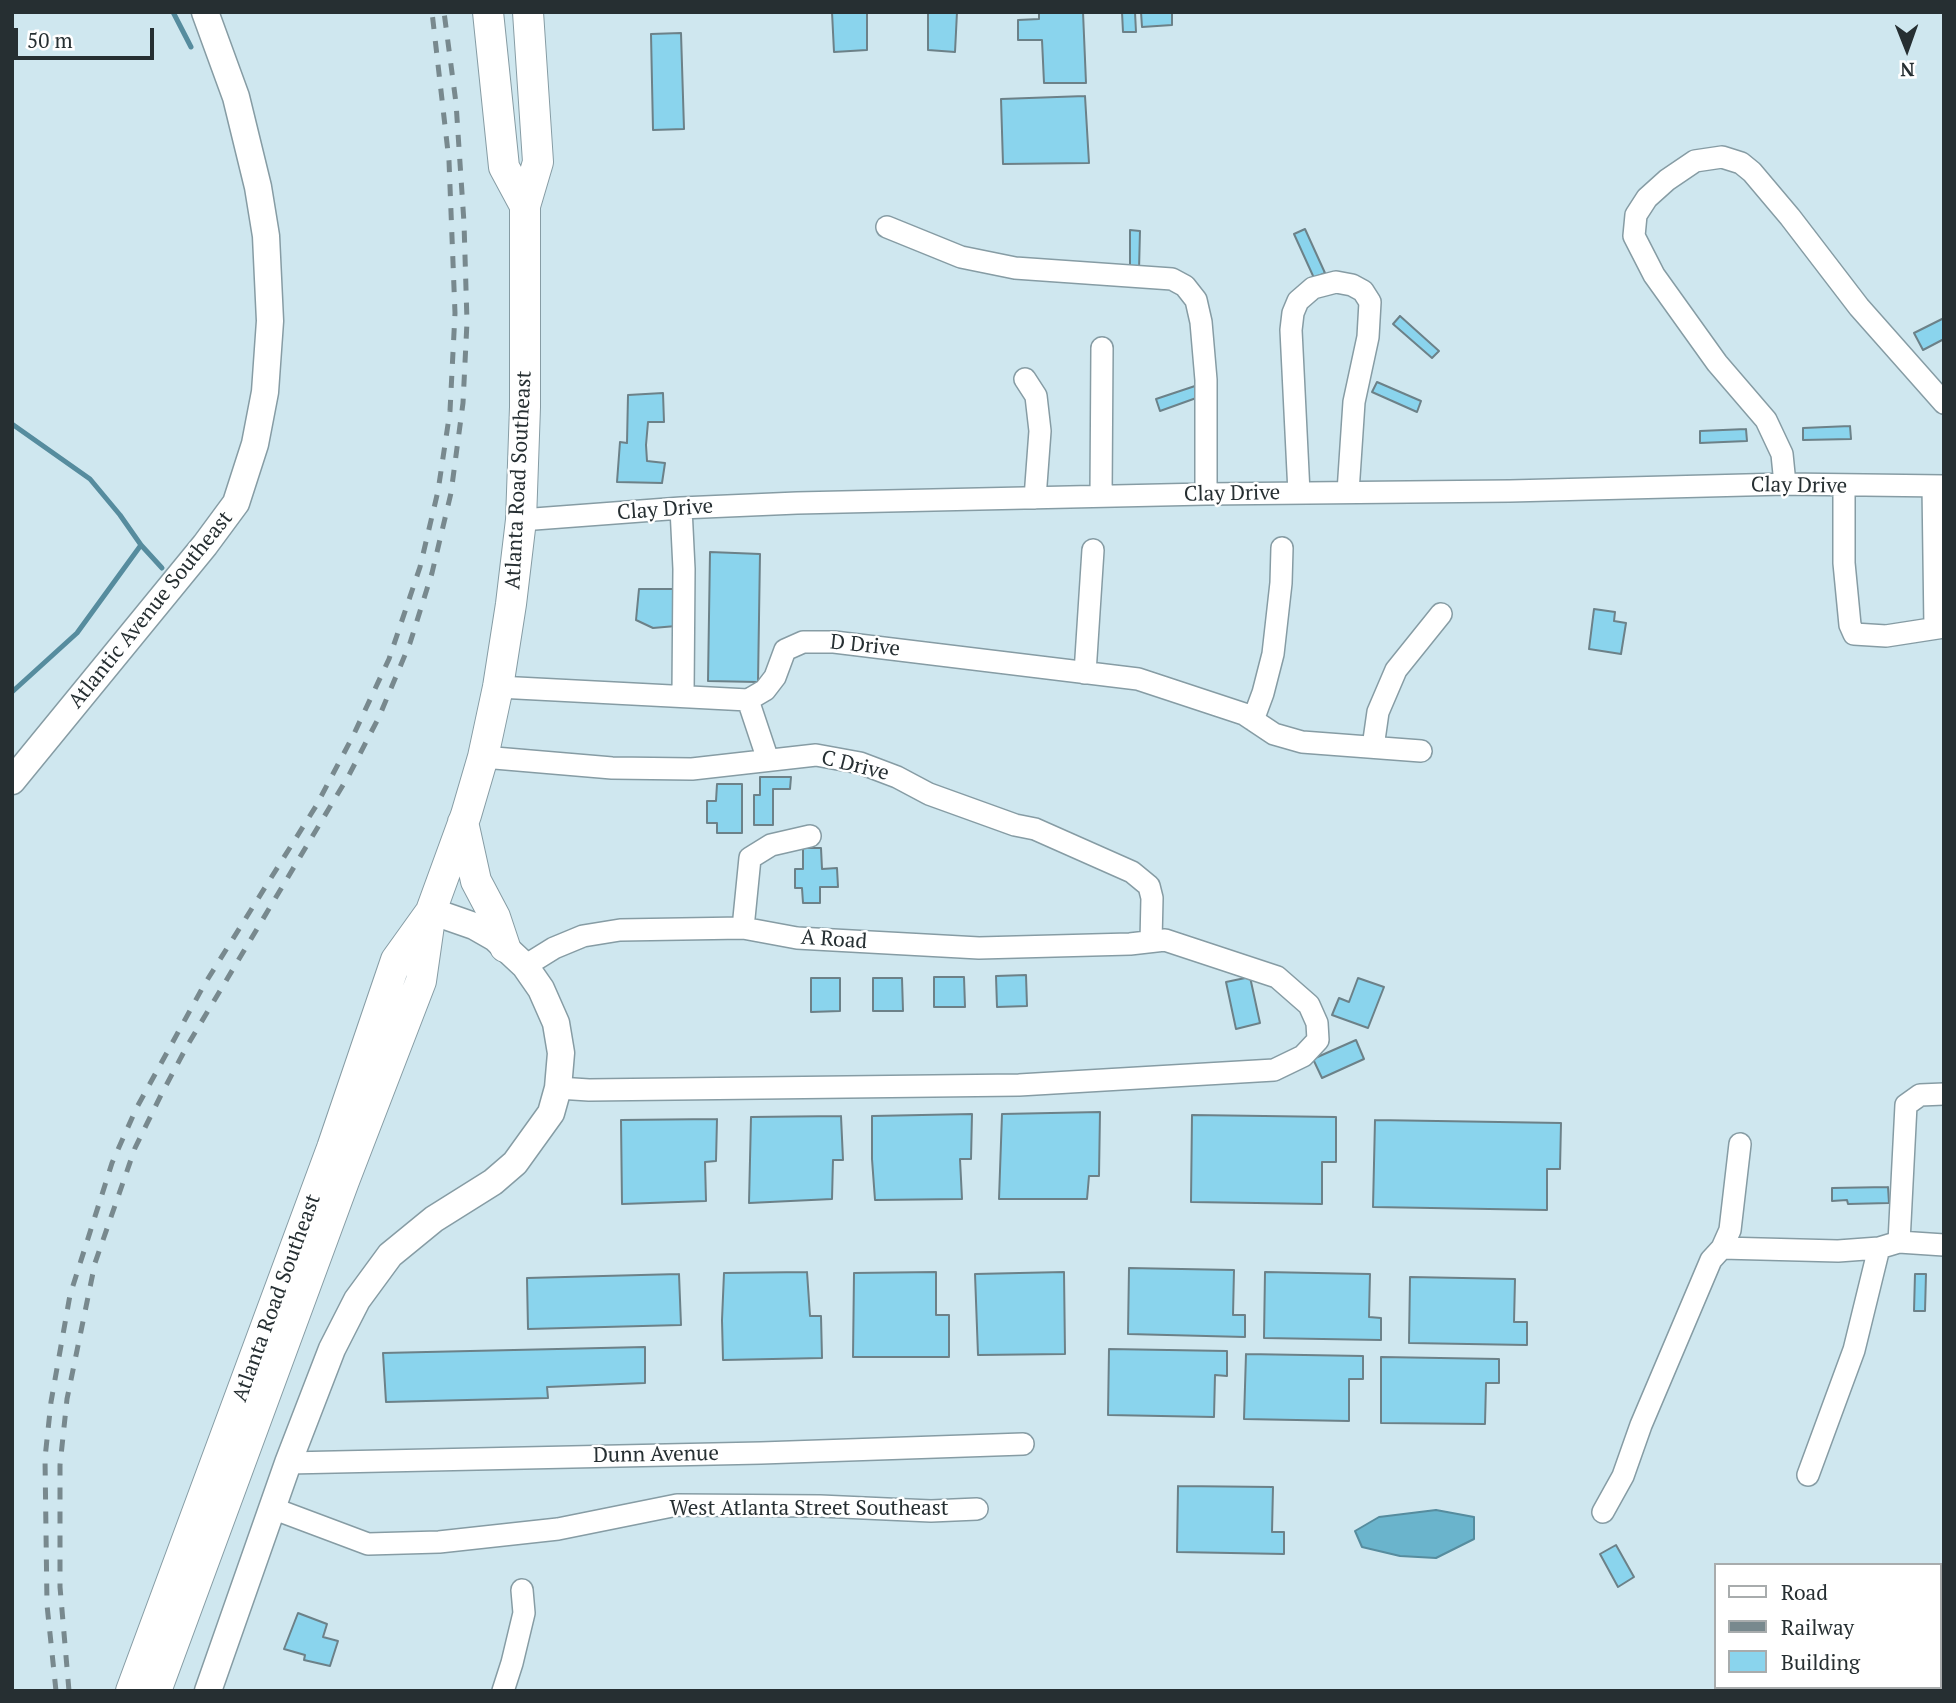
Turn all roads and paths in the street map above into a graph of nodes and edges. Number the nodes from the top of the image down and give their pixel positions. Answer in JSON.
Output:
{"nodes":[{"id":1,"x":205,"y":12,"type":"edge"},
{"id":2,"x":488,"y":12,"type":"edge"},
{"id":3,"x":528,"y":12,"type":"edge"},
{"id":4,"x":525,"y":206,"type":"junction"},
{"id":5,"x":887,"y":227,"type":"dead end"},
{"id":6,"x":1102,"y":348,"type":"dead end"},
{"id":7,"x":1025,"y":379,"type":"dead end"},
{"id":8,"x":1944,"y":403,"type":"edge"},
{"id":9,"x":1786,"y":484,"type":"junction"},
{"id":10,"x":1844,"y":486,"type":"junction"},
{"id":11,"x":1938,"y":486,"type":"edge"},
{"id":12,"x":1348,"y":492,"type":"junction"},
{"id":13,"x":1299,"y":493,"type":"junction"},
{"id":14,"x":1206,"y":494,"type":"junction"},
{"id":15,"x":1101,"y":496,"type":"junction"},
{"id":16,"x":1035,"y":498,"type":"junction"},
{"id":17,"x":681,"y":508,"type":"junction"},
{"id":18,"x":521,"y":520,"type":"junction"},
{"id":19,"x":1282,"y":548,"type":"dead end"},
{"id":20,"x":1093,"y":550,"type":"dead end"},
{"id":21,"x":1441,"y":614,"type":"dead end"},
{"id":22,"x":1939,"y":628,"type":"edge"},
{"id":23,"x":1085,"y":673,"type":"junction"},
{"id":24,"x":498,"y":687,"type":"junction"},
{"id":25,"x":683,"y":694,"type":"junction"},
{"id":26,"x":748,"y":699,"type":"junction"},
{"id":27,"x":1253,"y":720,"type":"junction"},
{"id":28,"x":1373,"y":747,"type":"junction"},
{"id":29,"x":1421,"y":751,"type":"dead end"},
{"id":30,"x":483,"y":757,"type":"junction"},
{"id":31,"x":768,"y":760,"type":"junction"},
{"id":32,"x":12,"y":781,"type":"edge"},
{"id":33,"x":463,"y":822,"type":"junction"},
{"id":34,"x":810,"y":836,"type":"dead end"},
{"id":35,"x":431,"y":911,"type":"junction"},
{"id":36,"x":743,"y":928,"type":"junction"},
{"id":37,"x":1151,"y":941,"type":"junction"},
{"id":38,"x":515,"y":957,"type":"junction"},
{"id":39,"x":558,"y":1088,"type":"junction"},
{"id":40,"x":1944,"y":1094,"type":"edge"},
{"id":41,"x":1740,"y":1144,"type":"dead end"},
{"id":42,"x":1889,"y":1245,"type":"junction"},
{"id":43,"x":1944,"y":1245,"type":"edge"},
{"id":44,"x":1721,"y":1248,"type":"junction"},
{"id":45,"x":1023,"y":1444,"type":"dead end"},
{"id":46,"x":288,"y":1463,"type":"junction"},
{"id":47,"x":1808,"y":1475,"type":"dead end"},
{"id":48,"x":272,"y":1508,"type":"junction"},
{"id":49,"x":977,"y":1509,"type":"dead end"},
{"id":50,"x":1603,"y":1512,"type":"dead end"},
{"id":51,"x":522,"y":1590,"type":"dead end"},
{"id":52,"x":131,"y":1691,"type":"edge"},
{"id":53,"x":156,"y":1691,"type":"edge"},
{"id":54,"x":208,"y":1691,"type":"edge"},
{"id":55,"x":502,"y":1691,"type":"edge"}],
"edges":[{"from":1,"to":32,"type":"street","name":"Atlantic Avenue Southeast"},
{"from":2,"to":4,"type":"main road","name":"Atlanta Road Southeast"},
{"from":3,"to":4,"type":"main road","name":"Atlanta Road Southeast"},
{"from":4,"to":18,"type":"main road","name":"Atlanta Road Southeast"},
{"from":5,"to":14,"type":"street"},
{"from":6,"to":15,"type":"street"},
{"from":7,"to":16,"type":"street"},
{"from":8,"to":9,"type":"street"},
{"from":9,"to":10,"type":"street","name":"Clay Drive"},
{"from":9,"to":12,"type":"street","name":"Clay Drive"},
{"from":10,"to":11,"type":"street","name":"Clay Drive"},
{"from":10,"to":22,"type":"street"},
{"from":11,"to":22,"type":"street"},
{"from":12,"to":13,"type":"street","name":"Clay Drive"},
{"from":12,"to":13,"type":"street"},
{"from":13,"to":14,"type":"street","name":"Clay Drive"},
{"from":14,"to":15,"type":"street","name":"Clay Drive"},
{"from":15,"to":16,"type":"street","name":"Clay Drive"},
{"from":16,"to":17,"type":"street","name":"Clay Drive"},
{"from":17,"to":18,"type":"street","name":"Clay Drive"},
{"from":17,"to":25,"type":"street"},
{"from":18,"to":24,"type":"main road","name":"Atlanta Road Southeast"},
{"from":19,"to":27,"type":"street"},
{"from":20,"to":23,"type":"street"},
{"from":21,"to":28,"type":"street"},
{"from":23,"to":26,"type":"street","name":"D Drive"},
{"from":23,"to":27,"type":"street","name":"D Drive"},
{"from":24,"to":25,"type":"street"},
{"from":24,"to":30,"type":"main road","name":"Atlanta Road Southeast"},
{"from":25,"to":26,"type":"street"},
{"from":26,"to":31,"type":"street"},
{"from":27,"to":28,"type":"street","name":"D Drive"},
{"from":28,"to":29,"type":"street","name":"D Drive"},
{"from":30,"to":31,"type":"street","name":"C Drive"},
{"from":30,"to":33,"type":"main road","name":"Atlanta Road Southeast"},
{"from":31,"to":37,"type":"street","name":"C Drive"},
{"from":33,"to":35,"type":"main road","name":"Atlanta Road Southeast"},
{"from":33,"to":38,"type":"main road"},
{"from":34,"to":36,"type":"street"},
{"from":35,"to":38,"type":"street"},
{"from":35,"to":52,"type":"main road","name":"Atlanta Road Southeast"},
{"from":35,"to":53,"type":"main road","name":"Atlanta Road Southeast"},
{"from":36,"to":37,"type":"street","name":"A Road"},
{"from":36,"to":38,"type":"street","name":"A Road"},
{"from":37,"to":39,"type":"street","name":"A Road"},
{"from":38,"to":39,"type":"street"},
{"from":39,"to":46,"type":"street"},
{"from":40,"to":42,"type":"street"},
{"from":41,"to":44,"type":"street"},
{"from":42,"to":43,"type":"street"},
{"from":42,"to":44,"type":"street"},
{"from":42,"to":47,"type":"street"},
{"from":44,"to":50,"type":"street"},
{"from":45,"to":46,"type":"street","name":"Dunn Avenue"},
{"from":46,"to":48,"type":"street"},
{"from":48,"to":49,"type":"street","name":"West Atlanta Street Southeast"},
{"from":48,"to":54,"type":"street"},
{"from":51,"to":55,"type":"street"}]}
